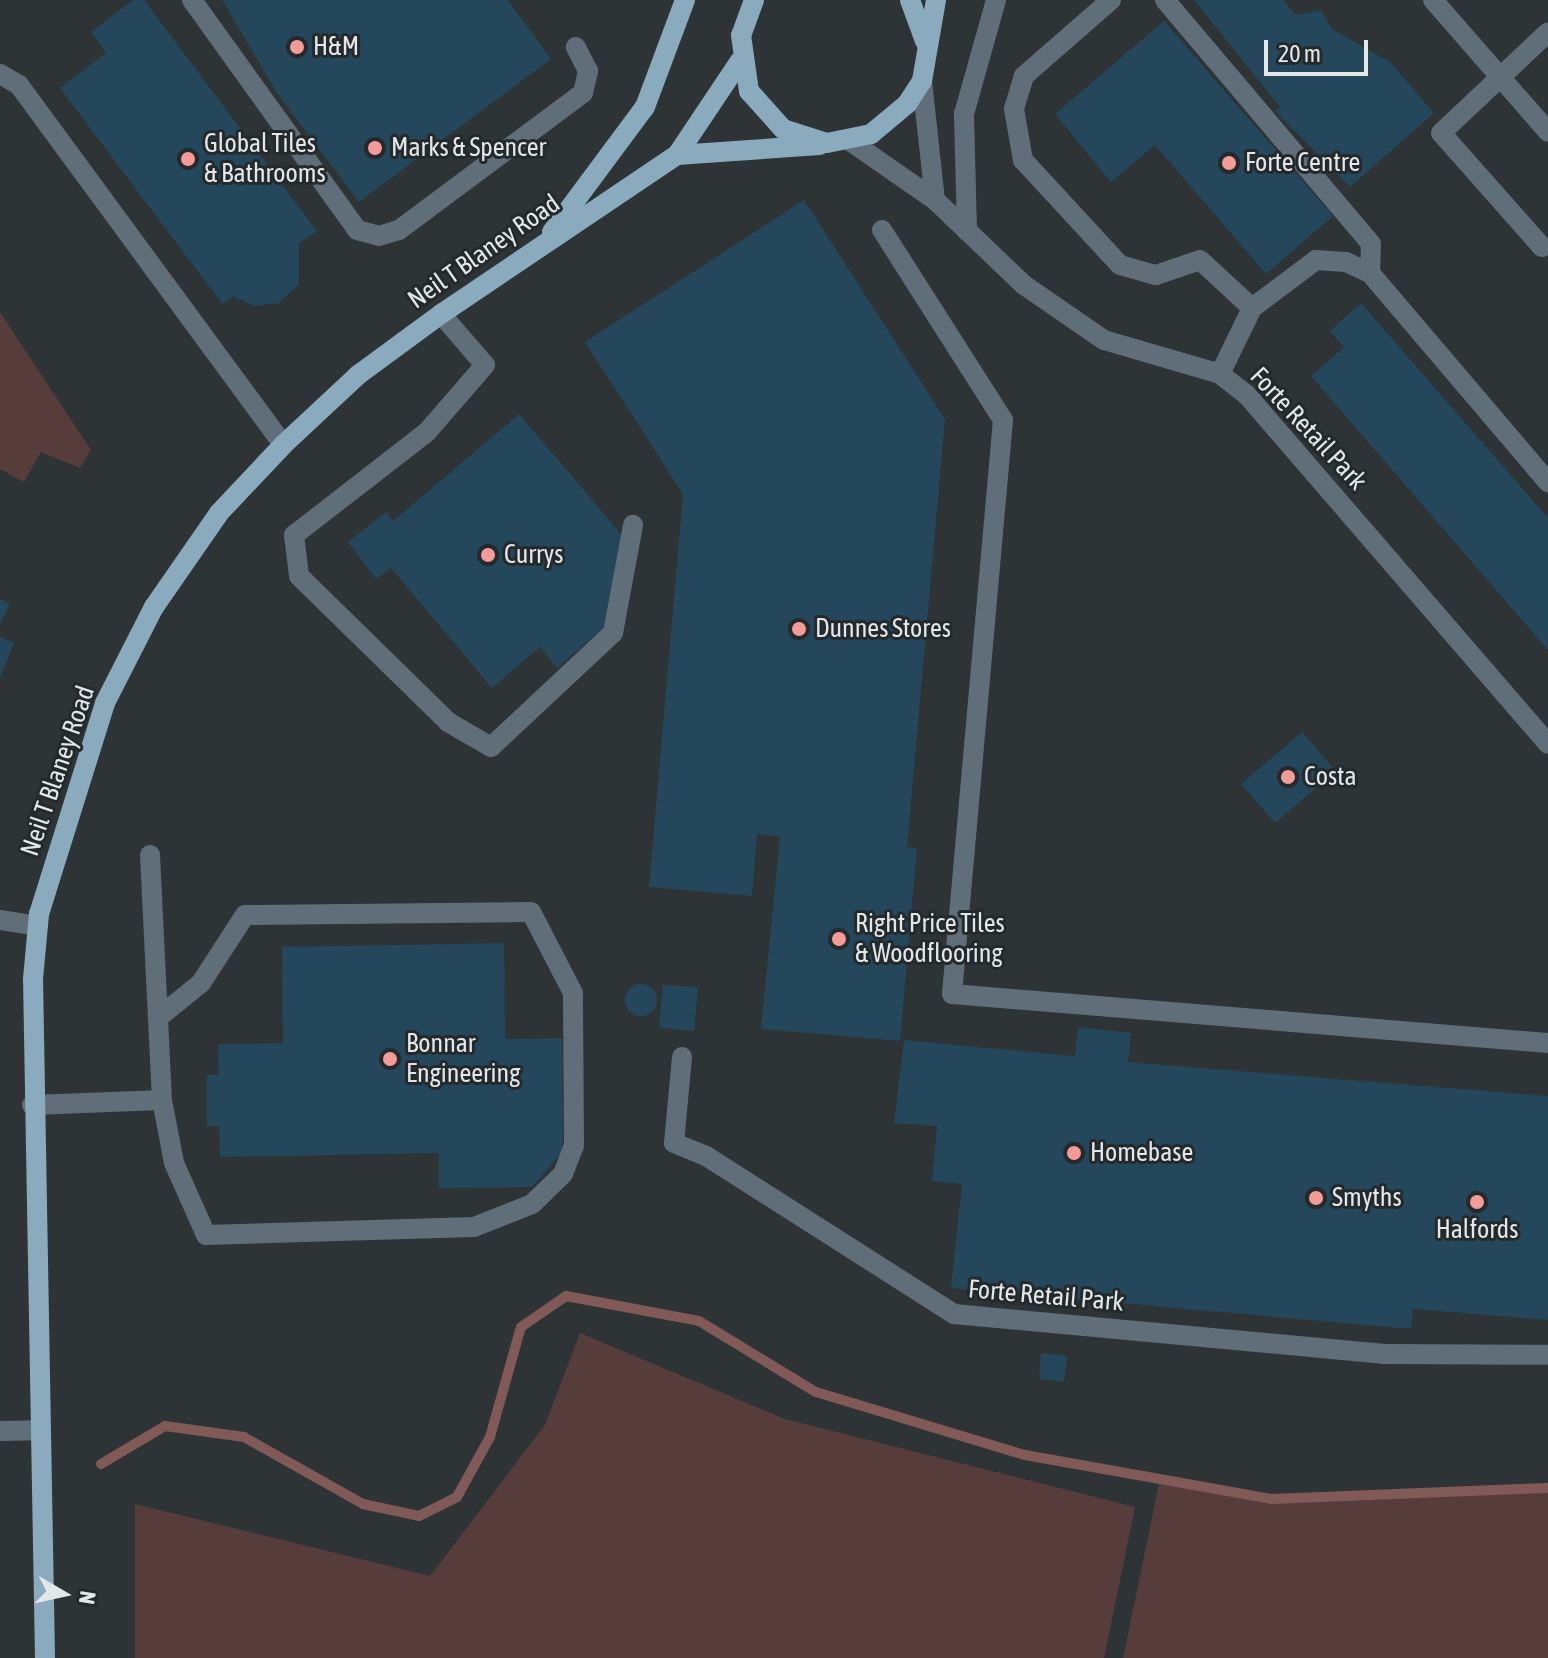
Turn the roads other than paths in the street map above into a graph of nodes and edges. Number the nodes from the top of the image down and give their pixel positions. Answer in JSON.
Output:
{"nodes":[{"id":1,"x":192,"y":0,"type":"edge"},
{"id":2,"x":685,"y":0,"type":"edge"},
{"id":3,"x":910,"y":0,"type":"edge"},
{"id":4,"x":936,"y":0,"type":"edge"},
{"id":5,"x":996,"y":0,"type":"edge"},
{"id":6,"x":1111,"y":0,"type":"edge"},
{"id":7,"x":1165,"y":0,"type":"edge"},
{"id":8,"x":1433,"y":0,"type":"edge"},
{"id":9,"x":752,"y":1,"type":"edge"},
{"id":10,"x":1548,"y":32,"type":"edge"},
{"id":11,"x":576,"y":47,"type":"dead end"},
{"id":12,"x":927,"y":52,"type":"junction"},
{"id":13,"x":740,"y":61,"type":"junction"},
{"id":14,"x":0,"y":74,"type":"edge"},
{"id":15,"x":1501,"y":77,"type":"junction"},
{"id":16,"x":922,"y":81,"type":"junction"},
{"id":17,"x":1548,"y":132,"type":"edge"},
{"id":18,"x":850,"y":141,"type":"junction"},
{"id":19,"x":827,"y":143,"type":"junction"},
{"id":20,"x":677,"y":155,"type":"junction"},
{"id":21,"x":935,"y":200,"type":"junction"},
{"id":22,"x":882,"y":230,"type":"dead end"},
{"id":23,"x":967,"y":231,"type":"junction"},
{"id":24,"x":550,"y":235,"type":"junction"},
{"id":25,"x":1542,"y":247,"type":"dead end"},
{"id":26,"x":1370,"y":273,"type":"junction"},
{"id":27,"x":1252,"y":308,"type":"junction"},
{"id":28,"x":441,"y":314,"type":"junction"},
{"id":29,"x":1220,"y":374,"type":"junction"},
{"id":30,"x":283,"y":445,"type":"junction"},
{"id":31,"x":1548,"y":482,"type":"edge"},
{"id":32,"x":633,"y":525,"type":"dead end"},
{"id":33,"x":1548,"y":744,"type":"edge"},
{"id":34,"x":150,"y":855,"type":"dead end"},
{"id":35,"x":0,"y":920,"type":"edge"},
{"id":36,"x":38,"y":926,"type":"junction"},
{"id":37,"x":159,"y":1017,"type":"junction"},
{"id":38,"x":1548,"y":1043,"type":"edge"},
{"id":39,"x":682,"y":1057,"type":"dead end"},
{"id":40,"x":162,"y":1100,"type":"junction"},
{"id":41,"x":32,"y":1105,"type":"junction"},
{"id":42,"x":1548,"y":1355,"type":"edge"},
{"id":43,"x":39,"y":1430,"type":"junction"},
{"id":44,"x":0,"y":1431,"type":"edge"},
{"id":45,"x":45,"y":1658,"type":"edge"}],
"edges":[{"from":1,"to":11,"type":"street"},
{"from":2,"to":24,"type":"main road"},
{"from":3,"to":12,"type":"main road"},
{"from":4,"to":12,"type":"main road"},
{"from":5,"to":23,"type":"street"},
{"from":6,"to":27,"type":"street"},
{"from":7,"to":26,"type":"street"},
{"from":8,"to":15,"type":"street"},
{"from":9,"to":13,"type":"main road"},
{"from":10,"to":15,"type":"street"},
{"from":12,"to":16,"type":"main road"},
{"from":13,"to":19,"type":"main road"},
{"from":13,"to":20,"type":"main road","name":"Neil T Blaney Road"},
{"from":14,"to":30,"type":"street"},
{"from":15,"to":17,"type":"street"},
{"from":15,"to":25,"type":"street"},
{"from":16,"to":18,"type":"main road","name":"Neil T Blaney Road"},
{"from":16,"to":21,"type":"street"},
{"from":18,"to":19,"type":"main road","name":"Neil T Blaney Road"},
{"from":18,"to":21,"type":"street","name":"Forte Retail Park"},
{"from":19,"to":20,"type":"main road","name":"Neil T Blaney Road"},
{"from":20,"to":24,"type":"main road","name":"Neil T Blaney Road"},
{"from":21,"to":23,"type":"street","name":"Forte Retail Park"},
{"from":22,"to":38,"type":"street"},
{"from":23,"to":29,"type":"street","name":"Forte Retail Park"},
{"from":24,"to":28,"type":"main road","name":"Neil T Blaney Road"},
{"from":26,"to":27,"type":"street"},
{"from":26,"to":31,"type":"street"},
{"from":27,"to":29,"type":"street"},
{"from":28,"to":30,"type":"main road","name":"Neil T Blaney Road"},
{"from":28,"to":32,"type":"street"},
{"from":29,"to":33,"type":"street","name":"Forte Retail Park"},
{"from":30,"to":36,"type":"main road","name":"Neil T Blaney Road"},
{"from":34,"to":37,"type":"street"},
{"from":35,"to":36,"type":"street"},
{"from":36,"to":41,"type":"main road","name":"Neil T Blaney Road"},
{"from":37,"to":40,"type":"street"},
{"from":37,"to":40,"type":"street"},
{"from":39,"to":42,"type":"street","name":"Forte Retail Park"},
{"from":40,"to":41,"type":"street"},
{"from":41,"to":43,"type":"main road","name":"Neil T Blaney Road"},
{"from":43,"to":44,"type":"street"},
{"from":43,"to":45,"type":"main road","name":"Neil T Blaney Road"}]}
